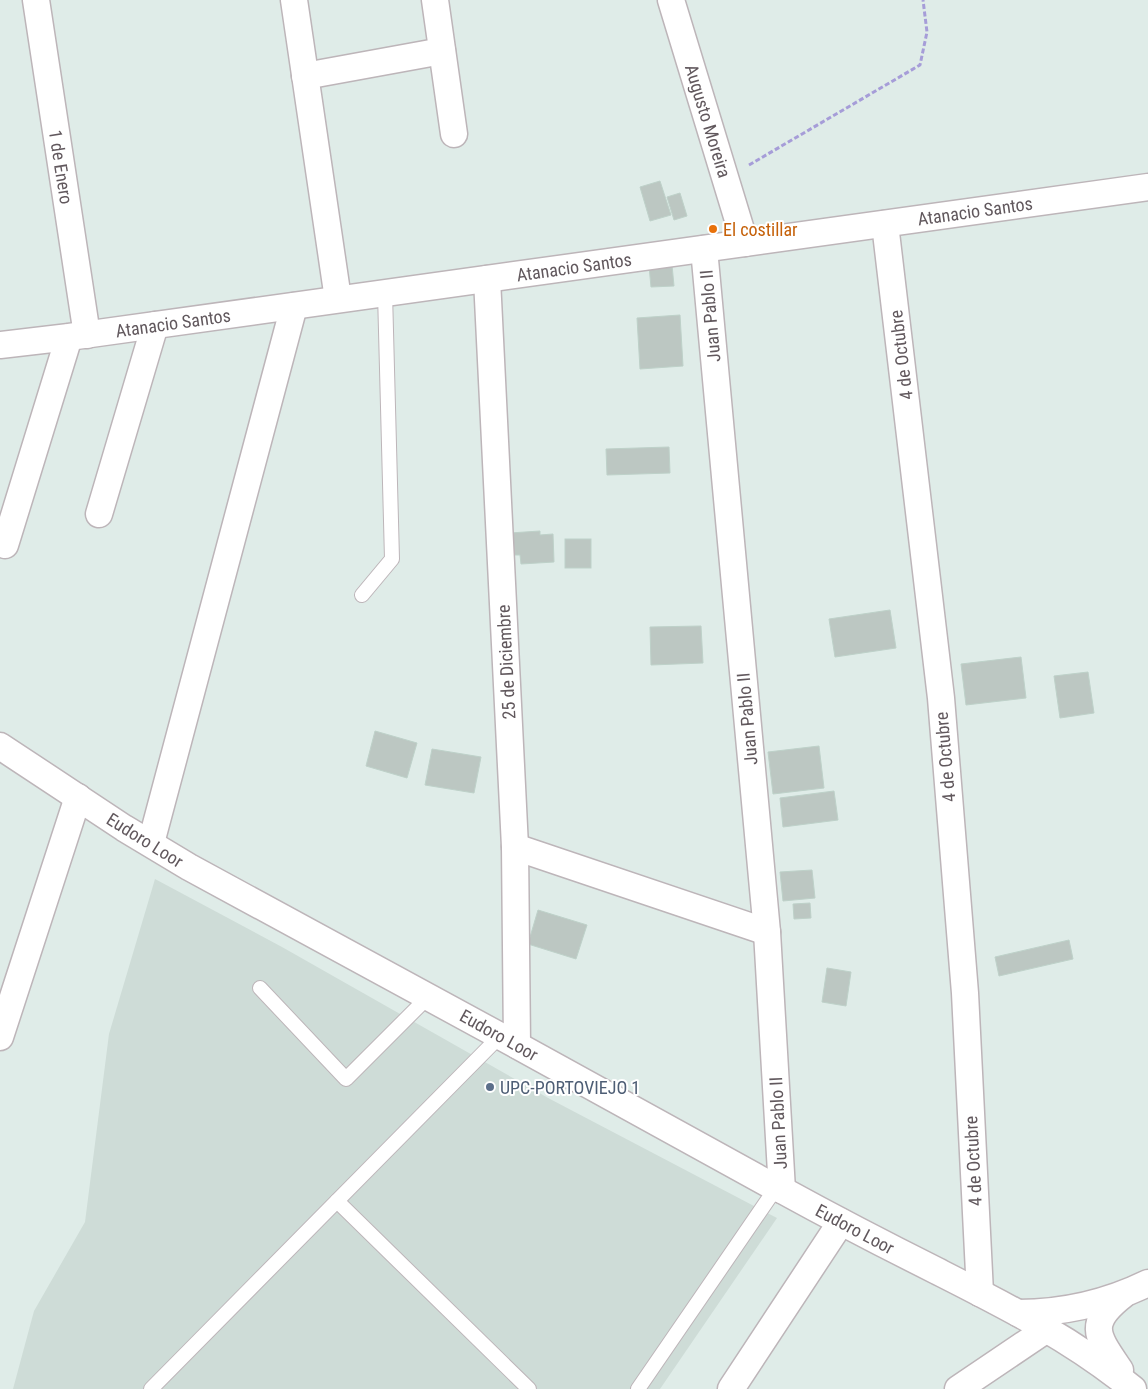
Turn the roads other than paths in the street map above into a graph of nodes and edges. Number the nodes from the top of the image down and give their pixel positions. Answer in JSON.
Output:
{"nodes":[{"id":1,"x":36,"y":0,"type":"edge"},
{"id":2,"x":294,"y":0,"type":"edge"},
{"id":3,"x":435,"y":0,"type":"edge"},
{"id":4,"x":671,"y":0,"type":"edge"},
{"id":5,"x":442,"y":51,"type":"junction"},
{"id":6,"x":305,"y":76,"type":"junction"},
{"id":7,"x":454,"y":134,"type":"dead end"},
{"id":8,"x":1148,"y":187,"type":"edge"},
{"id":9,"x":885,"y":224,"type":"junction"},
{"id":10,"x":745,"y":243,"type":"junction"},
{"id":11,"x":704,"y":249,"type":"junction"},
{"id":12,"x":487,"y":279,"type":"junction"},
{"id":13,"x":385,"y":293,"type":"junction"},
{"id":14,"x":338,"y":299,"type":"junction"},
{"id":15,"x":294,"y":306,"type":"junction"},
{"id":16,"x":155,"y":325,"type":"junction"},
{"id":17,"x":78,"y":336,"type":"junction"},
{"id":18,"x":0,"y":345,"type":"edge"},
{"id":19,"x":99,"y":514,"type":"dead end"},
{"id":20,"x":5,"y":545,"type":"dead end"},
{"id":21,"x":362,"y":595,"type":"dead end"},
{"id":22,"x":0,"y":746,"type":"edge"},
{"id":23,"x":78,"y":797,"type":"junction"},
{"id":24,"x":151,"y":843,"type":"junction"},
{"id":25,"x":515,"y":847,"type":"junction"},
{"id":26,"x":767,"y":932,"type":"junction"},
{"id":27,"x":260,"y":988,"type":"dead end"},
{"id":28,"x":428,"y":996,"type":"junction"},
{"id":29,"x":0,"y":1036,"type":"edge"},
{"id":30,"x":509,"y":1040,"type":"junction"},
{"id":31,"x":779,"y":1189,"type":"junction"},
{"id":32,"x":337,"y":1201,"type":"junction"},
{"id":33,"x":840,"y":1222,"type":"junction"},
{"id":34,"x":1148,"y":1283,"type":"edge"},
{"id":35,"x":980,"y":1292,"type":"junction"},
{"id":36,"x":1124,"y":1295,"type":"junction"},
{"id":37,"x":1017,"y":1312,"type":"junction"},
{"id":38,"x":1047,"y":1329,"type":"junction"},
{"id":39,"x":151,"y":1389,"type":"edge"},
{"id":40,"x":529,"y":1389,"type":"edge"},
{"id":41,"x":638,"y":1389,"type":"edge"},
{"id":42,"x":731,"y":1389,"type":"edge"},
{"id":43,"x":958,"y":1389,"type":"edge"},
{"id":44,"x":1133,"y":1389,"type":"edge"}],
"edges":[{"from":1,"to":17,"type":"street","name":"1 de Enero"},
{"from":2,"to":6,"type":"street"},
{"from":3,"to":5,"type":"street"},
{"from":4,"to":10,"type":"street","name":"Augusto Moreira"},
{"from":5,"to":6,"type":"street"},
{"from":5,"to":7,"type":"street"},
{"from":6,"to":14,"type":"street"},
{"from":8,"to":9,"type":"street","name":"Atanacio Santos"},
{"from":9,"to":10,"type":"street","name":"Atanacio Santos"},
{"from":9,"to":35,"type":"street","name":"4 de Octubre"},
{"from":10,"to":11,"type":"street","name":"Atanacio Santos"},
{"from":11,"to":12,"type":"street","name":"Atanacio Santos"},
{"from":11,"to":26,"type":"street","name":"Juan Pablo II"},
{"from":12,"to":13,"type":"street","name":"Atanacio Santos"},
{"from":12,"to":25,"type":"street","name":"25 de Diciembre"},
{"from":13,"to":14,"type":"street","name":"Atanacio Santos"},
{"from":13,"to":21,"type":"lane"},
{"from":14,"to":15,"type":"street","name":"Atanacio Santos"},
{"from":15,"to":16,"type":"street","name":"Atanacio Santos"},
{"from":15,"to":24,"type":"street"},
{"from":16,"to":17,"type":"street","name":"Atanacio Santos"},
{"from":16,"to":19,"type":"street"},
{"from":17,"to":18,"type":"street","name":"Atanacio Santos"},
{"from":17,"to":20,"type":"street"},
{"from":22,"to":23,"type":"street","name":"Eudoro Loor"},
{"from":23,"to":24,"type":"street","name":"Eudoro Loor"},
{"from":23,"to":29,"type":"street"},
{"from":24,"to":28,"type":"street","name":"Eudoro Loor"},
{"from":25,"to":26,"type":"street"},
{"from":25,"to":30,"type":"street","name":"25 de Diciembre"},
{"from":26,"to":31,"type":"street","name":"Juan Pablo II"},
{"from":27,"to":28,"type":"lane"},
{"from":28,"to":30,"type":"street","name":"Eudoro Loor"},
{"from":30,"to":31,"type":"street","name":"Eudoro Loor"},
{"from":30,"to":32,"type":"lane"},
{"from":31,"to":33,"type":"street","name":"Eudoro Loor"},
{"from":31,"to":41,"type":"lane"},
{"from":32,"to":39,"type":"lane"},
{"from":32,"to":40,"type":"lane"},
{"from":33,"to":35,"type":"street","name":"Eudoro Loor"},
{"from":33,"to":42,"type":"street"},
{"from":34,"to":36,"type":"street"},
{"from":35,"to":37,"type":"street","name":"Eudoro Loor"},
{"from":36,"to":37,"type":"street"},
{"from":36,"to":44,"type":"street"},
{"from":37,"to":38,"type":"street","name":"Eudoro Loor"},
{"from":38,"to":43,"type":"street"},
{"from":38,"to":44,"type":"street","name":"Eudoro Loor"}]}
